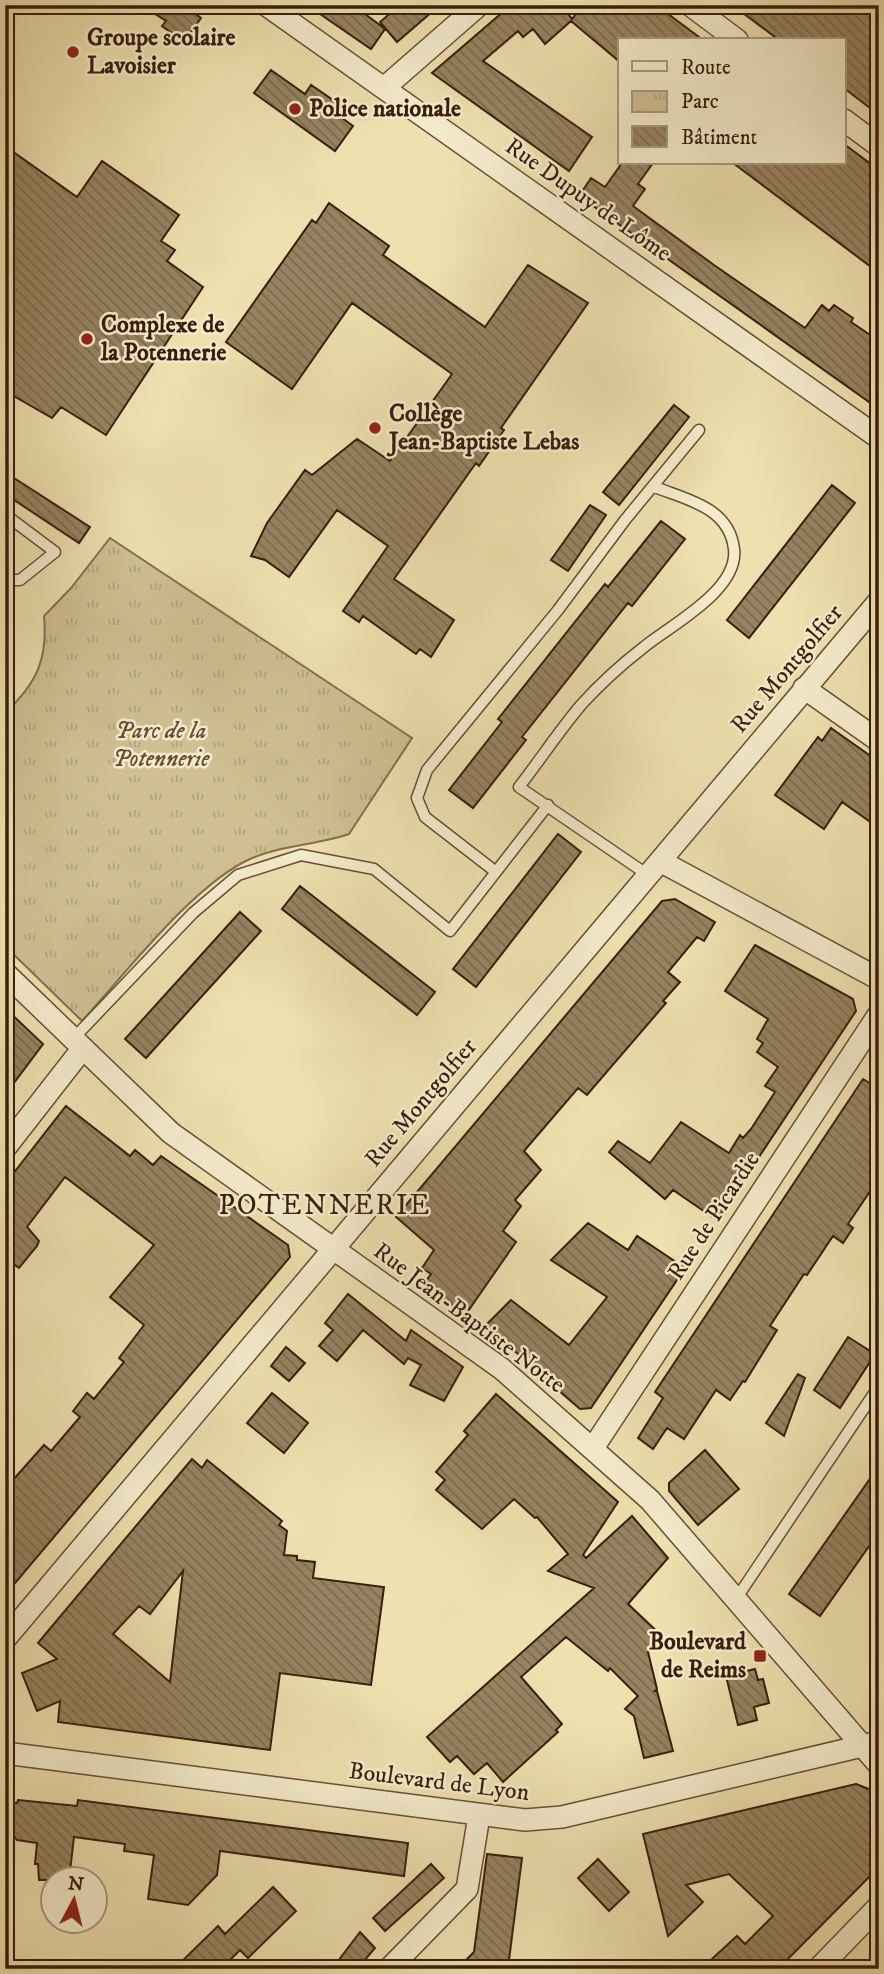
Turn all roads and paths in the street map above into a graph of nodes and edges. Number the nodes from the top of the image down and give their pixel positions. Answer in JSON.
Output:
{"nodes":[{"id":1,"x":266,"y":5,"type":"edge"},
{"id":2,"x":479,"y":5,"type":"edge"},
{"id":3,"x":690,"y":5,"type":"edge"},
{"id":4,"x":734,"y":38,"type":"edge"},
{"id":5,"x":384,"y":88,"type":"junction"},
{"id":6,"x":846,"y":121,"type":"edge"},
{"id":7,"x":879,"y":146,"type":"edge"},
{"id":8,"x":699,"y":430,"type":"dead end"},
{"id":9,"x":879,"y":438,"type":"edge"},
{"id":10,"x":655,"y":486,"type":"junction"},
{"id":11,"x":11,"y":519,"type":"dead end"},
{"id":12,"x":5,"y":580,"type":"edge"},
{"id":13,"x":879,"y":601,"type":"edge"},
{"id":14,"x":804,"y":688,"type":"junction"},
{"id":15,"x":879,"y":741,"type":"edge"},
{"id":16,"x":548,"y":805,"type":"junction"},
{"id":17,"x":654,"y":868,"type":"junction"},
{"id":18,"x":496,"y":872,"type":"junction"},
{"id":19,"x":5,"y":973,"type":"edge"},
{"id":20,"x":879,"y":979,"type":"edge"},
{"id":21,"x":879,"y":1014,"type":"edge"},
{"id":22,"x":78,"y":1044,"type":"junction"},
{"id":23,"x":5,"y":1148,"type":"edge"},
{"id":24,"x":333,"y":1249,"type":"junction"},
{"id":25,"x":879,"y":1386,"type":"edge"},
{"id":26,"x":593,"y":1448,"type":"junction"},
{"id":27,"x":736,"y":1599,"type":"junction"},
{"id":28,"x":5,"y":1639,"type":"edge"},
{"id":29,"x":870,"y":1744,"type":"edge"},
{"id":30,"x":5,"y":1753,"type":"edge"},
{"id":31,"x":879,"y":1765,"type":"edge"},
{"id":32,"x":479,"y":1816,"type":"junction"},
{"id":33,"x":879,"y":1906,"type":"edge"},
{"id":34,"x":389,"y":1969,"type":"edge"},
{"id":35,"x":818,"y":1969,"type":"edge"}],
"edges":[{"from":1,"to":5,"type":"street","name":"Rue Dupuy de Lôme"},
{"from":2,"to":5,"type":"street"},
{"from":3,"to":4,"type":"street"},
{"from":5,"to":9,"type":"street","name":"Rue Dupuy de Lôme"},
{"from":6,"to":7,"type":"street"},
{"from":8,"to":10,"type":"lane"},
{"from":10,"to":16,"type":"lane"},
{"from":10,"to":18,"type":"lane"},
{"from":11,"to":12,"type":"lane"},
{"from":13,"to":14,"type":"street","name":"Rue Montgolfier"},
{"from":14,"to":15,"type":"street"},
{"from":14,"to":17,"type":"street","name":"Rue Montgolfier"},
{"from":16,"to":17,"type":"lane"},
{"from":16,"to":18,"type":"lane"},
{"from":17,"to":20,"type":"street"},
{"from":17,"to":24,"type":"street","name":"Rue Montgolfier"},
{"from":18,"to":22,"type":"lane"},
{"from":19,"to":22,"type":"street","name":"Rue Jean-Baptiste Notte"},
{"from":21,"to":26,"type":"street","name":"Rue de Picardie"},
{"from":22,"to":23,"type":"street"},
{"from":22,"to":24,"type":"street","name":"Rue Jean-Baptiste Notte"},
{"from":24,"to":26,"type":"street","name":"Rue Jean-Baptiste Notte"},
{"from":24,"to":28,"type":"street","name":"Rue Montgolfier"},
{"from":25,"to":27,"type":"lane"},
{"from":26,"to":27,"type":"street","name":"Rue Jean-Baptiste Notte"},
{"from":27,"to":29,"type":"street","name":"Rue Jean-Baptiste Notte"},
{"from":29,"to":31,"type":"street","name":"Rue Jean-Baptiste Notte"},
{"from":29,"to":32,"type":"street","name":"Boulevard de Lyon"},
{"from":30,"to":32,"type":"street","name":"Boulevard de Lyon"},
{"from":32,"to":34,"type":"street"},
{"from":33,"to":35,"type":"street"}]}
